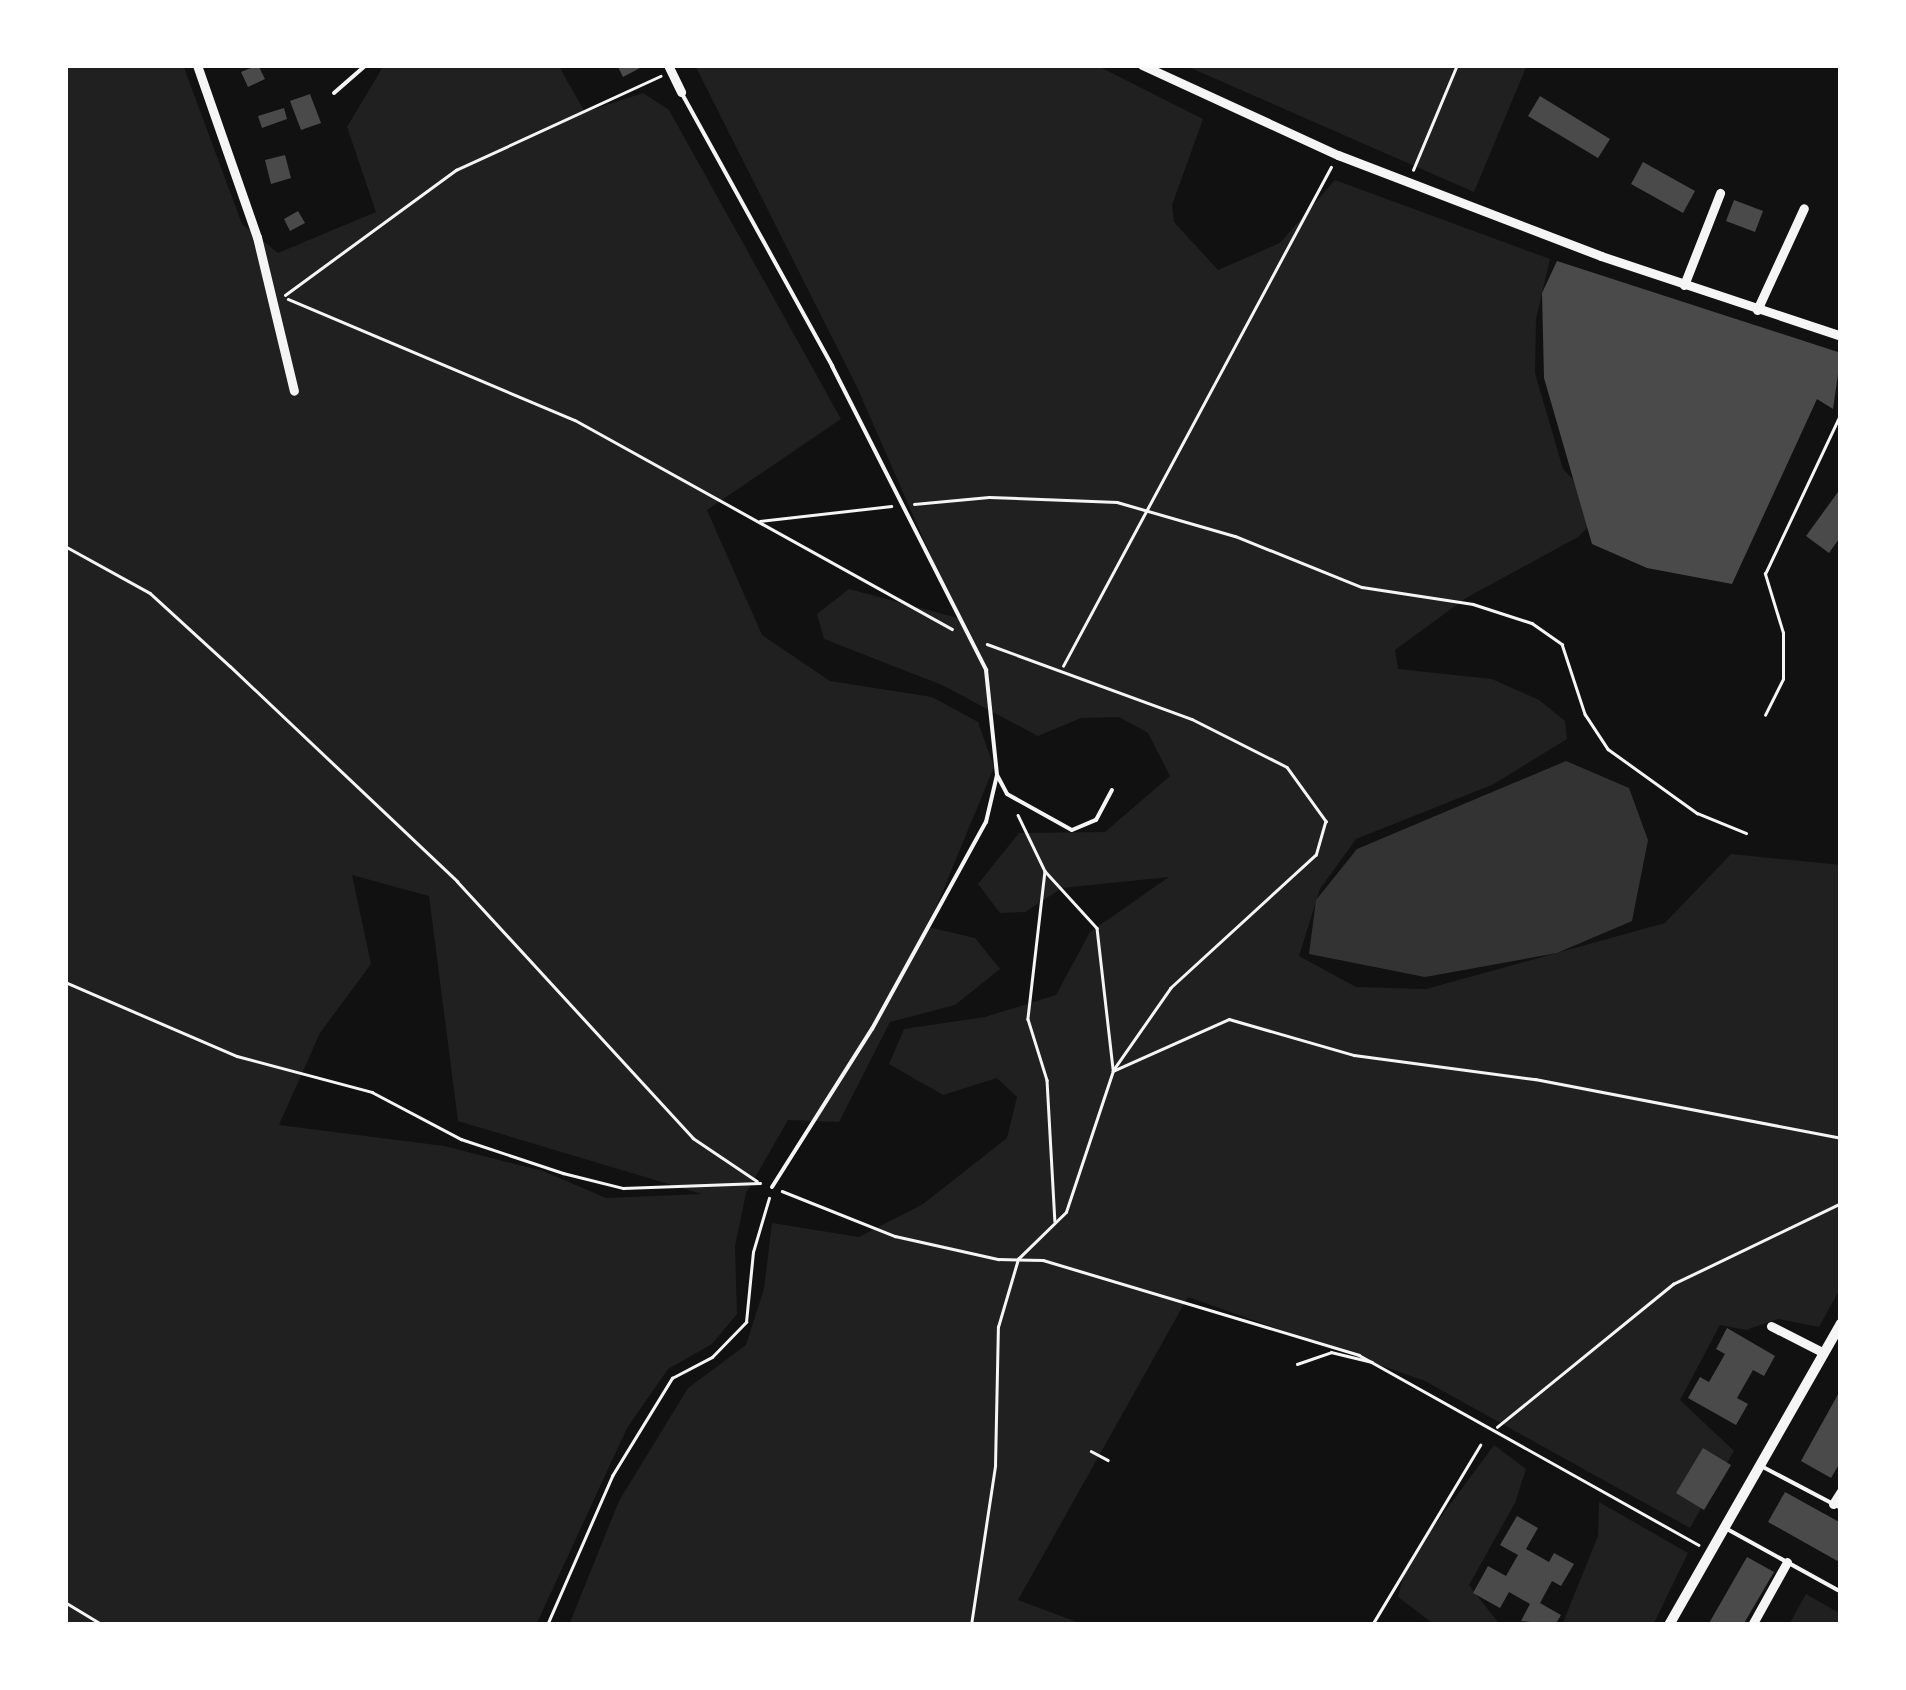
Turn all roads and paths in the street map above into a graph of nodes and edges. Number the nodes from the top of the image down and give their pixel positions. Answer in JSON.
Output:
{"nodes":[{"id":1,"x":197,"y":65,"type":"edge"},
{"id":2,"x":366,"y":65,"type":"edge"},
{"id":3,"x":1142,"y":65,"type":"edge"},
{"id":4,"x":1457,"y":65,"type":"edge"},
{"id":5,"x":669,"y":68,"type":"edge"},
{"id":6,"x":681,"y":92,"type":"joint"},
{"id":7,"x":334,"y":93,"type":"dead end"},
{"id":8,"x":1338,"y":154,"type":"junction"},
{"id":9,"x":1409,"y":180,"type":"junction"},
{"id":10,"x":1720,"y":193,"type":"dead end"},
{"id":11,"x":1804,"y":208,"type":"dead end"},
{"id":12,"x":1684,"y":285,"type":"junction"},
{"id":13,"x":1757,"y":310,"type":"junction"},
{"id":14,"x":1841,"y":336,"type":"edge"},
{"id":15,"x":294,"y":391,"type":"dead end"},
{"id":16,"x":1841,"y":413,"type":"edge"},
{"id":17,"x":902,"y":505,"type":"junction"},
{"id":18,"x":1146,"y":511,"type":"junction"},
{"id":19,"x":758,"y":521,"type":"junction"},
{"id":20,"x":65,"y":546,"type":"edge"},
{"id":21,"x":970,"y":639,"type":"junction"},
{"id":22,"x":1062,"y":667,"type":"junction"},
{"id":23,"x":1765,"y":716,"type":"dead end"},
{"id":24,"x":997,"y":776,"type":"junction"},
{"id":25,"x":1112,"y":790,"type":"dead end"},
{"id":26,"x":1008,"y":794,"type":"junction"},
{"id":27,"x":1746,"y":833,"type":"dead end"},
{"id":28,"x":1046,"y":871,"type":"junction"},
{"id":29,"x":65,"y":982,"type":"edge"},
{"id":30,"x":1113,"y":1070,"type":"junction"},
{"id":31,"x":1841,"y":1138,"type":"edge"},
{"id":32,"x":758,"y":1182,"type":"junction"},
{"id":33,"x":772,"y":1188,"type":"junction"},
{"id":34,"x":1841,"y":1202,"type":"edge"},
{"id":35,"x":1055,"y":1222,"type":"junction"},
{"id":36,"x":1018,"y":1259,"type":"junction"},
{"id":37,"x":1841,"y":1324,"type":"edge"},
{"id":38,"x":1771,"y":1326,"type":"dead end"},
{"id":39,"x":1824,"y":1352,"type":"junction"},
{"id":40,"x":1374,"y":1362,"type":"junction"},
{"id":41,"x":1297,"y":1364,"type":"dead end"},
{"id":42,"x":1496,"y":1428,"type":"junction"},
{"id":43,"x":1480,"y":1444,"type":"dead end"},
{"id":44,"x":1090,"y":1451,"type":"dead end"},
{"id":45,"x":1108,"y":1460,"type":"dead end"},
{"id":46,"x":1759,"y":1465,"type":"junction"},
{"id":47,"x":1841,"y":1491,"type":"edge"},
{"id":48,"x":1837,"y":1506,"type":"edge"},
{"id":49,"x":1722,"y":1527,"type":"junction"},
{"id":50,"x":1709,"y":1550,"type":"junction"},
{"id":51,"x":1787,"y":1562,"type":"junction"},
{"id":52,"x":1841,"y":1592,"type":"edge"},
{"id":53,"x":65,"y":1602,"type":"edge"},
{"id":54,"x":103,"y":1625,"type":"edge"},
{"id":55,"x":547,"y":1625,"type":"edge"},
{"id":56,"x":971,"y":1625,"type":"edge"},
{"id":57,"x":1372,"y":1625,"type":"edge"},
{"id":58,"x":1668,"y":1625,"type":"edge"},
{"id":59,"x":1752,"y":1625,"type":"edge"}],
"edges":[{"from":1,"to":15,"type":"street"},
{"from":2,"to":7,"type":"lane"},
{"from":3,"to":8,"type":"street"},
{"from":4,"to":9,"type":"path"},
{"from":5,"to":6,"type":"street"},
{"from":5,"to":19,"type":"path"},
{"from":6,"to":17,"type":"lane"},
{"from":8,"to":9,"type":"street"},
{"from":8,"to":18,"type":"path"},
{"from":9,"to":12,"type":"street"},
{"from":10,"to":12,"type":"street"},
{"from":11,"to":13,"type":"street"},
{"from":12,"to":13,"type":"street"},
{"from":13,"to":14,"type":"street"},
{"from":16,"to":23,"type":"path"},
{"from":17,"to":18,"type":"path"},
{"from":17,"to":19,"type":"path"},
{"from":17,"to":21,"type":"lane"},
{"from":18,"to":22,"type":"path"},
{"from":18,"to":27,"type":"path"},
{"from":19,"to":21,"type":"path"},
{"from":20,"to":32,"type":"path"},
{"from":21,"to":22,"type":"path"},
{"from":21,"to":24,"type":"lane"},
{"from":22,"to":30,"type":"path"},
{"from":24,"to":26,"type":"lane"},
{"from":24,"to":33,"type":"lane"},
{"from":25,"to":26,"type":"lane"},
{"from":26,"to":28,"type":"path"},
{"from":28,"to":30,"type":"path"},
{"from":28,"to":35,"type":"path"},
{"from":29,"to":32,"type":"path"},
{"from":30,"to":31,"type":"path"},
{"from":30,"to":35,"type":"path"},
{"from":32,"to":33,"type":"path"},
{"from":33,"to":36,"type":"path"},
{"from":33,"to":55,"type":"path"},
{"from":34,"to":42,"type":"path"},
{"from":35,"to":36,"type":"path"},
{"from":36,"to":40,"type":"path"},
{"from":36,"to":56,"type":"path"},
{"from":37,"to":39,"type":"street"},
{"from":38,"to":39,"type":"street"},
{"from":39,"to":46,"type":"street"},
{"from":40,"to":41,"type":"path"},
{"from":40,"to":42,"type":"path"},
{"from":42,"to":50,"type":"path"},
{"from":43,"to":57,"type":"path"},
{"from":44,"to":45,"type":"path"},
{"from":46,"to":48,"type":"lane"},
{"from":46,"to":49,"type":"street"},
{"from":47,"to":48,"type":"street"},
{"from":49,"to":50,"type":"street"},
{"from":49,"to":51,"type":"lane"},
{"from":50,"to":58,"type":"street"},
{"from":51,"to":52,"type":"lane"},
{"from":51,"to":59,"type":"street"},
{"from":53,"to":54,"type":"path"}]}
